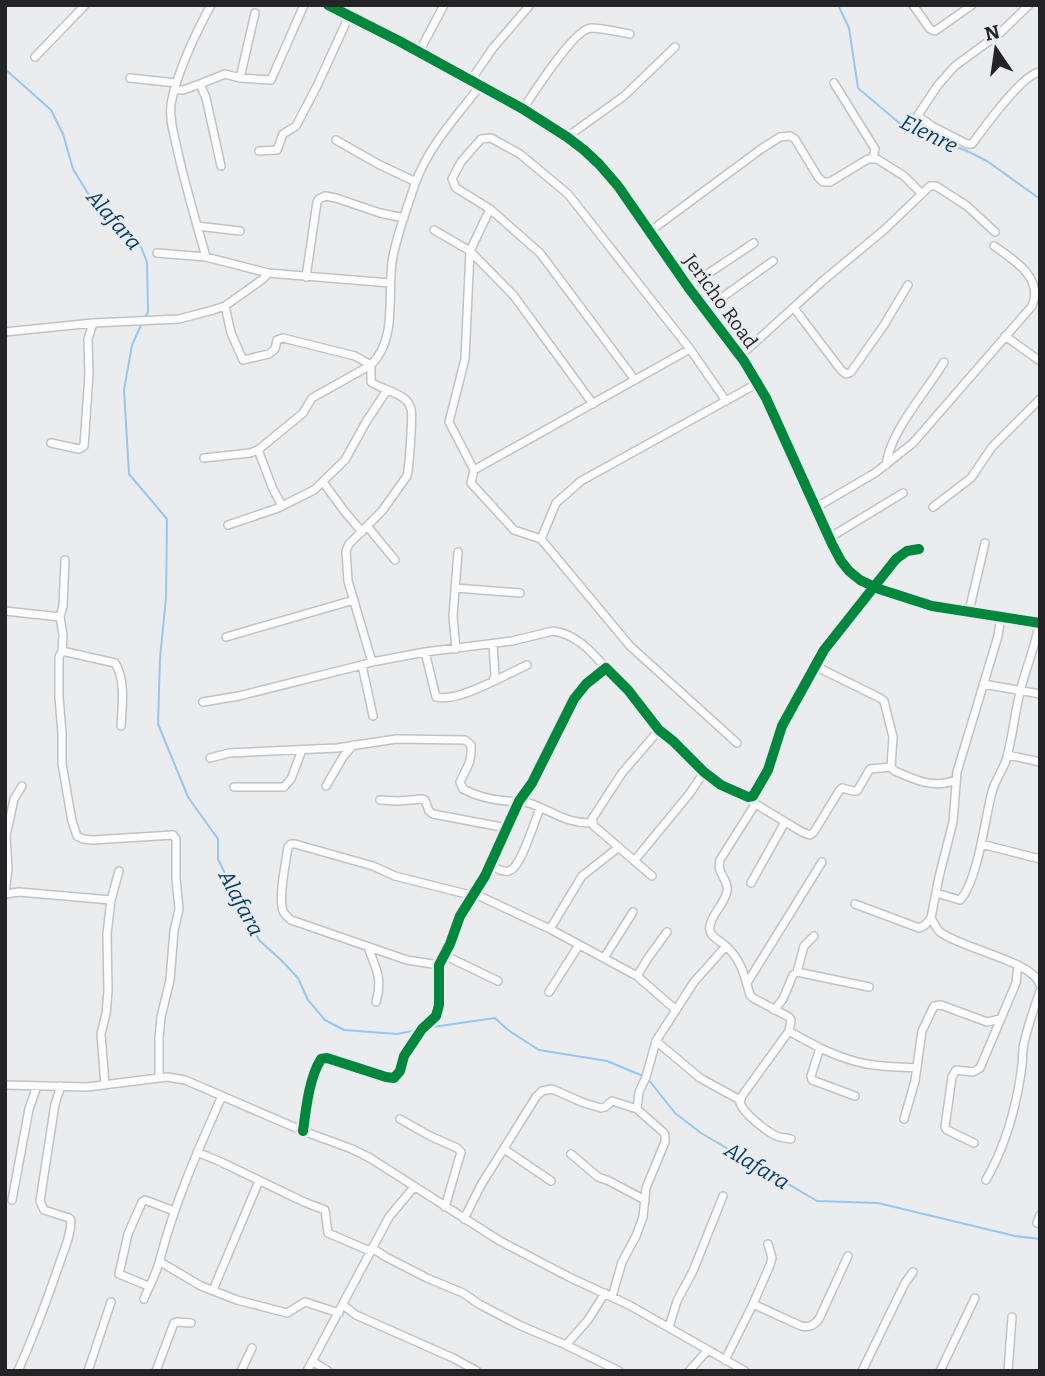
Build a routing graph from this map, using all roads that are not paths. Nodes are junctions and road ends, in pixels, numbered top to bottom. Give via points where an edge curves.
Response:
1 (85, 5) edge
2 (211, 5) edge
3 (304, 5) edge
4 (328, 5) edge
5 (444, 5) edge
6 (530, 5) edge
7 (913, 5) edge
8 (972, 5) edge
9 (1029, 5) edge
10 (255, 13) dead end
11 (349, 16) junction
12 (630, 34) dead end
13 (675, 47) dead end
14 (419, 52) junction
15 (35, 57) dead end
16 (1040, 72) edge
17 (130, 78) dead end
18 (240, 78) junction
19 (471, 80) junction
20 (834, 83) dead end
21 (200, 84) junction
22 (480, 86) junction
23 (175, 87) junction
24 (523, 109) junction
25 (568, 137) junction
26 (336, 139) dead end
27 (259, 151) dead end
28 (873, 158) junction
29 (221, 166) dead end
30 (416, 182) junction
31 (921, 193) junction
32 (490, 209) junction
33 (404, 218) junction
34 (197, 226) junction
35 (433, 230) dead end
36 (240, 231) dead end
37 (649, 232) junction
38 (995, 232) dead end
39 (754, 243) dead end
40 (994, 246) dead end
41 (470, 251) junction
42 (157, 253) dead end
43 (206, 257) junction
44 (773, 261) dead end
45 (268, 273) junction
46 (306, 277) junction
47 (390, 283) junction
48 (908, 285) dead end
49 (688, 287) junction
50 (1037, 287) edge
51 (225, 306) junction
52 (794, 308) junction
53 (706, 309) junction
54 (93, 323) junction
55 (5, 332) edge
56 (1005, 336) junction
57 (690, 349) junction
58 (740, 356) junction
59 (1040, 361) edge
60 (944, 362) dead end
61 (371, 365) junction
62 (635, 380) junction
63 (758, 383) junction
64 (387, 390) junction
65 (1040, 399) edge
66 (726, 401) junction
67 (593, 404) junction
68 (51, 443) dead end
69 (258, 450) junction
70 (204, 458) dead end
71 (886, 465) junction
72 (474, 470) junction
73 (323, 482) junction
74 (903, 493) dead end
75 (282, 506) junction
76 (933, 507) dead end
77 (815, 508) junction
78 (228, 525) dead end
79 (365, 529) junction
80 (829, 538) junction
81 (541, 539) junction
82 (985, 543) dead end
83 (919, 550) dead end
84 (458, 552) dead end
85 (65, 560) dead end
86 (395, 560) dead end
87 (874, 587) junction
88 (455, 588) junction
89 (520, 593) dead end
90 (354, 600) junction
91 (5, 611) edge
92 (968, 611) junction
93 (1001, 616) junction
94 (60, 617) junction
95 (1040, 622) edge
96 (226, 637) dead end
97 (493, 644) junction
98 (456, 649) junction
99 (62, 651) junction
100 (425, 652) junction
101 (372, 662) junction
102 (362, 665) junction
103 (527, 665) dead end
104 (816, 666) junction
105 (606, 667) junction
106 (492, 682) junction
107 (983, 684) junction
108 (1020, 690) junction
109 (1040, 694) edge
110 (203, 702) dead end
111 (373, 716) dead end
112 (121, 726) dead end
113 (659, 730) junction
114 (737, 743) dead end
115 (353, 745) junction
116 (302, 750) junction
117 (1007, 755) junction
118 (210, 758) dead end
119 (1040, 762) edge
120 (891, 767) junction
121 (704, 772) junction
122 (956, 780) junction
123 (22, 786) dead end
124 (326, 786) dead end
125 (234, 787) dead end
126 (754, 799) junction
127 (380, 800) dead end
128 (519, 801) junction
129 (540, 808) junction
130 (785, 822) junction
131 (593, 823) junction
132 (507, 828) junction
133 (981, 845) junction
134 (619, 847) junction
135 (1040, 859) edge
136 (635, 860) junction
137 (822, 862) dead end
138 (490, 864) junction
139 (119, 871) dead end
140 (652, 876) dead end
141 (751, 883) dead end
142 (5, 893) edge
143 (936, 894) junction
144 (474, 895) junction
145 (111, 900) junction
146 (855, 904) dead end
147 (633, 912) dead end
148 (931, 918) junction
149 (550, 929) junction
150 (667, 932) dead end
151 (814, 936) dead end
152 (579, 945) junction
153 (726, 946) junction
154 (368, 947) junction
155 (444, 955) junction
156 (604, 958) junction
157 (439, 965) junction
158 (1018, 965) junction
159 (797, 972) junction
160 (637, 976) junction
161 (498, 981) dead end
162 (746, 983) junction
163 (1040, 985) edge
164 (869, 987) dead end
165 (1040, 991) edge
166 (549, 992) dead end
167 (376, 1002) dead end
168 (676, 1010) junction
169 (774, 1010) junction
170 (1000, 1018) junction
171 (789, 1031) junction
172 (656, 1041) junction
173 (820, 1048) junction
174 (918, 1068) junction
175 (159, 1078) junction
176 (5, 1085) edge
177 (105, 1085) junction
178 (37, 1086) junction
179 (61, 1086) junction
180 (222, 1096) junction
181 (855, 1096) dead end
182 (740, 1100) junction
183 (637, 1109) junction
184 (400, 1119) dead end
185 (904, 1119) dead end
186 (303, 1131) junction
187 (791, 1139) dead end
188 (974, 1143) dead end
189 (504, 1149) junction
190 (197, 1152) junction
191 (571, 1154) dead end
192 (986, 1180) dead end
193 (259, 1181) junction
194 (551, 1181) dead end
195 (414, 1186) junction
196 (723, 1196) dead end
197 (12, 1200) dead end
198 (645, 1200) junction
199 (445, 1207) junction
200 (174, 1211) junction
201 (464, 1219) junction
202 (768, 1244) dead end
203 (371, 1250) junction
204 (848, 1256) dead end
205 (160, 1260) junction
206 (913, 1272) dead end
207 (148, 1286) junction
208 (213, 1290) junction
209 (608, 1295) junction
210 (975, 1298) dead end
211 (144, 1299) dead end
212 (111, 1302) dead end
213 (753, 1304) junction
214 (341, 1309) junction
215 (1012, 1317) dead end
216 (191, 1324) dead end
217 (670, 1327) junction
218 (566, 1345) junction
219 (253, 1348) dead end
220 (708, 1350) junction
221 (725, 1360) junction
222 (312, 1361) junction
223 (18, 1371) edge
224 (88, 1371) edge
225 (156, 1371) edge
226 (241, 1371) edge
227 (307, 1371) edge
228 (328, 1371) edge
229 (477, 1371) edge
230 (619, 1371) edge
231 (689, 1371) edge
232 (744, 1371) edge
233 (862, 1371) edge
234 (940, 1371) edge
235 (1008, 1371) edge

1 - 15 street
2 - 23 street
3 - 18 street via 272,79
4 - 11 street, Jericho Road
5 - 14 street
6 - 19 street
7 - 8 street via 935,31
9 - 16 street via 955,65 918,115 972,144 1013,92
10 - 18 street
11 - 14 street, Jericho Road
11 - 27 street via 296,126 283,134 277,150
12 - 24 street via 591,28 582,32
13 - 25 street via 624,96
14 - 19 street, Jericho Road
17 - 23 street
18 - 21 street via 225,74
19 - 22 street, Jericho Road
20 - 28 street via 875,149
21 - 23 street via 183,90
21 - 29 street
22 - 24 street, Jericho Road
22 - 30 street via 432,150
23 - 34 street via 170,106 172,127
24 - 25 street, Jericho Road
25 - 37 street, Jericho Road via 618,186
26 - 30 street
28 - 31 street via 904,176
28 - 37 street via 823,182 794,139 780,136
30 - 33 street
31 - 38 street via 936,186
31 - 52 street
32 - 41 street
32 - 57 street via 456,188 452,179 481,139 491,138 520,154 568,194
32 - 62 street via 540,253
33 - 46 street via 336,198 319,199
33 - 47 street
34 - 36 street
34 - 43 street
35 - 41 street
37 - 49 street, Jericho Road
39 - 49 street
40 - 50 street via 1017,263
41 - 67 street via 514,296
41 - 72 street via 465,359 450,422
42 - 43 street
43 - 45 street
44 - 53 street
45 - 46 street
45 - 51 street
46 - 47 street
47 - 61 street via 386,337
48 - 52 street via 846,374
49 - 53 street, Jericho Road
50 - 56 street via 1032,306
51 - 54 street via 179,319
51 - 61 street via 230,333 243,359 268,355 283,338 355,356
52 - 58 street
53 - 58 street, Jericho Road
54 - 55 street
54 - 68 street via 88,339 84,446 79,450
56 - 59 street
56 - 71 street via 932,423
57 - 62 street
57 - 66 street
58 - 63 street, Jericho Road
60 - 71 street via 890,448
61 - 64 street via 371,382
61 - 69 street via 312,398 303,413
62 - 67 street
63 - 66 street
63 - 77 street, Jericho Road
64 - 73 street via 345,460
64 - 79 street via 405,399 412,410 409,470
65 - 76 street via 992,447 971,478
66 - 81 street via 581,481 556,503
67 - 72 street
69 - 70 street
69 - 75 street
71 - 77 street
72 - 81 street via 471,483 514,530
73 - 75 street
73 - 79 street via 345,512
74 - 80 street
75 - 78 street
77 - 80 street, Jericho Road
79 - 86 street
79 - 90 street via 346,551
80 - 87 street, Jericho Road via 849,571
81 - 114 street via 630,646
82 - 92 street
83 - 87 street via 896,559
84 - 88 street
85 - 94 street
87 - 92 street, Jericho Road via 932,606
87 - 104 street
88 - 89 street
88 - 98 street
90 - 96 street
90 - 101 street
91 - 94 street
92 - 93 street, Jericho Road
93 - 95 street, Jericho Road
93 - 107 street
94 - 99 street
95 - 108 street
97 - 98 street
97 - 105 street via 559,632 578,640
97 - 106 street
98 - 100 street
99 - 112 street via 116,663
99 - 175 street via 62,764 77,836 93,840 173,835 176,839 179,909 161,1017
100 - 101 street
100 - 106 street via 438,699
101 - 102 street
102 - 110 street
102 - 111 street
103 - 106 street
104 - 120 street via 884,701 893,737
104 - 126 street via 782,726
105 - 113 street
105 - 128 street via 574,699
107 - 108 street
107 - 122 street
108 - 109 street
108 - 117 street
113 - 121 street
113 - 131 street via 622,773
115 - 116 street
115 - 124 street
115 - 128 street via 396,739 465,740 472,755 461,786 484,796
116 - 118 street
116 - 125 street via 284,787
117 - 119 street
117 - 133 street via 992,790
120 - 122 street via 930,784
120 - 130 street via 870,769 856,792 841,789 812,834
121 - 126 street
121 - 136 street
122 - 143 street via 953,822
123 - 142 street via 14,799 6,836
126 - 130 street
126 - 153 street via 719,865 727,893 710,931
127 - 132 street via 422,799 433,814
128 - 129 street
128 - 132 street
129 - 131 street via 579,823
129 - 138 street via 512,870 503,872
130 - 141 street
131 - 134 street
132 - 138 street
133 - 135 street
133 - 143 street via 964,896 960,900
134 - 136 street
134 - 149 street via 582,876
136 - 140 street
137 - 162 street
138 - 144 street
139 - 145 street
142 - 145 street
143 - 148 street
144 - 149 street
144 - 154 street via 290,845 283,913 291,920
144 - 155 street
145 - 177 street via 108,991 101,1034
146 - 148 street via 919,928
147 - 156 street
148 - 158 street via 939,931 964,945
149 - 152 street
150 - 160 street
151 - 159 street via 804,946
152 - 156 street
152 - 166 street
153 - 162 street via 743,969
153 - 168 street
154 - 157 street
154 - 167 street via 381,988
155 - 157 street
155 - 161 street
156 - 160 street
157 - 186 street via 438,1011 404,1056 394,1078 324,1058 308,1098
158 - 163 street via 1038,978
158 - 170 street via 1016,982
159 - 164 street
159 - 169 street
160 - 168 street
162 - 169 street via 753,998
165 - 192 street via 1023,1047 1007,1135
168 - 172 street
169 - 171 street via 792,1020
170 - 174 street via 987,1022 934,1006 922,1031
170 - 188 street via 980,1068 956,1070 952,1077 945,1127
171 - 173 street
171 - 182 street
172 - 182 street via 700,1077
172 - 183 street
173 - 174 street via 867,1064
173 - 181 street via 812,1080
174 - 185 street
175 - 177 street
175 - 180 street via 185,1080
176 - 178 street
177 - 179 street
178 - 179 street
178 - 197 street
179 - 223 street via 40,1201 44,1210 69,1218 71,1224
180 - 186 street
180 - 190 street
182 - 187 street via 745,1113 780,1138
183 - 189 street via 612,1101 603,1108 595,1107 547,1089 536,1097
183 - 198 street via 666,1138
184 - 199 street via 460,1150
186 - 195 street via 352,1149
189 - 194 street
189 - 201 street
190 - 193 street
190 - 200 street
191 - 198 street via 594,1174
193 - 203 street via 325,1210 328,1233
193 - 208 street
195 - 199 street
195 - 203 street
196 - 217 street
198 - 209 street via 636,1236
199 - 201 street
200 - 205 street
200 - 207 street via 145,1200 128,1234 119,1274
201 - 209 street via 526,1256
202 - 213 street via 772,1261
203 - 214 street
203 - 218 street
204 - 213 street via 815,1324 801,1326
205 - 207 street
205 - 208 street via 188,1280
206 - 233 street
207 - 211 street
208 - 214 street via 287,1313 305,1302
209 - 217 street
209 - 218 street
210 - 234 street
212 - 224 street
213 - 221 street
214 - 222 street
214 - 229 street
215 - 235 street
216 - 225 street via 174,1324
217 - 220 street
218 - 230 street
219 - 226 street
220 - 221 street
220 - 231 street
221 - 232 street
222 - 227 street
222 - 228 street

